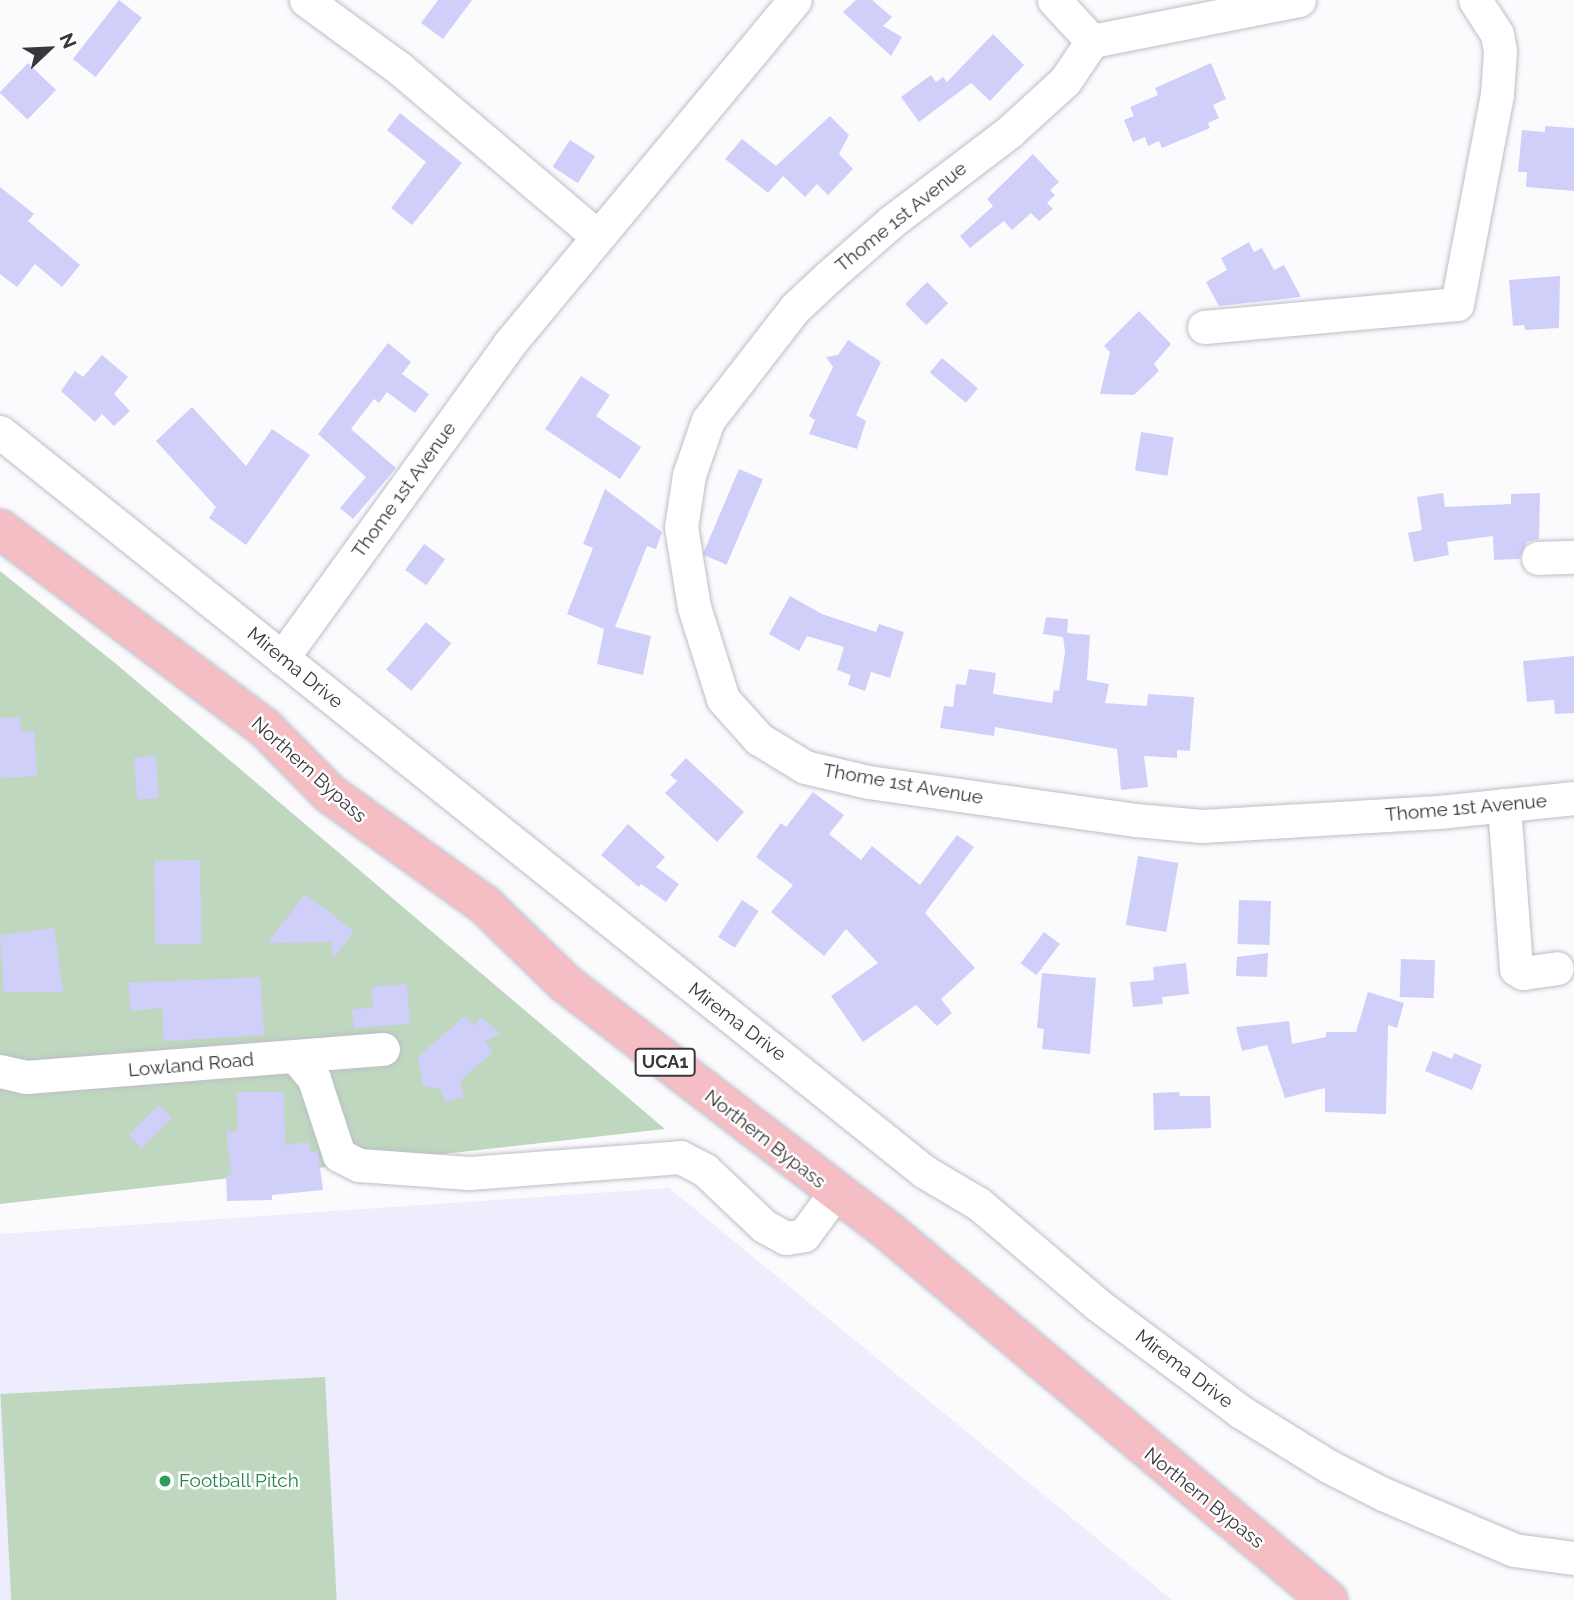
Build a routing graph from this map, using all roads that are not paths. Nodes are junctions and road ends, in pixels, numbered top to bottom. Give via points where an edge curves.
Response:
1 (306, 0) edge
2 (794, 0) edge
3 (1054, 0) edge
4 (1298, 0) edge
5 (1475, 0) edge
6 (1092, 41) junction
7 (596, 235) junction
8 (1204, 327) dead end
9 (0, 432) edge
10 (0, 528) edge
11 (1574, 557) edge
12 (1538, 558) dead end
13 (282, 658) junction
14 (1574, 798) edge
15 (1504, 805) junction
16 (1557, 968) dead end
17 (383, 1049) dead end
18 (295, 1056) junction
19 (0, 1071) edge
20 (835, 1193) junction
21 (1514, 1550) junction
22 (1574, 1558) edge
23 (1574, 1576) edge
24 (1328, 1600) edge

1 - 7 street via 399,68
2 - 7 street, Thome 1st Avenue via 745,65
3 - 6 street
4 - 6 street
5 - 8 street via 1497,34 1500,51 1457,304
6 - 15 street, Thome 1st Avenue via 1065,81 1038,109 891,222 795,308 708,420 689,475 681,527 694,607 723,699 759,739 805,767 868,782 1056,809 1202,826
7 - 13 street, Thome 1st Avenue via 509,344
9 - 13 street, Mirema Drive
10 - 20 main road, Northern Bypass / UCA1 via 266,729 330,794 485,905 565,983
11 - 12 street
13 - 21 street, Mirema Drive via 925,1172 979,1204 1098,1305 1241,1412 1339,1472
14 - 15 street, Thome 1st Avenue
15 - 16 street via 1516,969 1523,973
17 - 18 street, Lowland Road
18 - 19 street, Lowland Road via 26,1077
18 - 20 street via 314,1079 338,1155 359,1165 469,1173 680,1157 705,1170 764,1226 786,1238 804,1235
20 - 24 main road, Northern Bypass / UCA1 via 892,1235
21 - 22 street, Mirema Drive
21 - 23 street, Mirema Drive via 1516,1556

